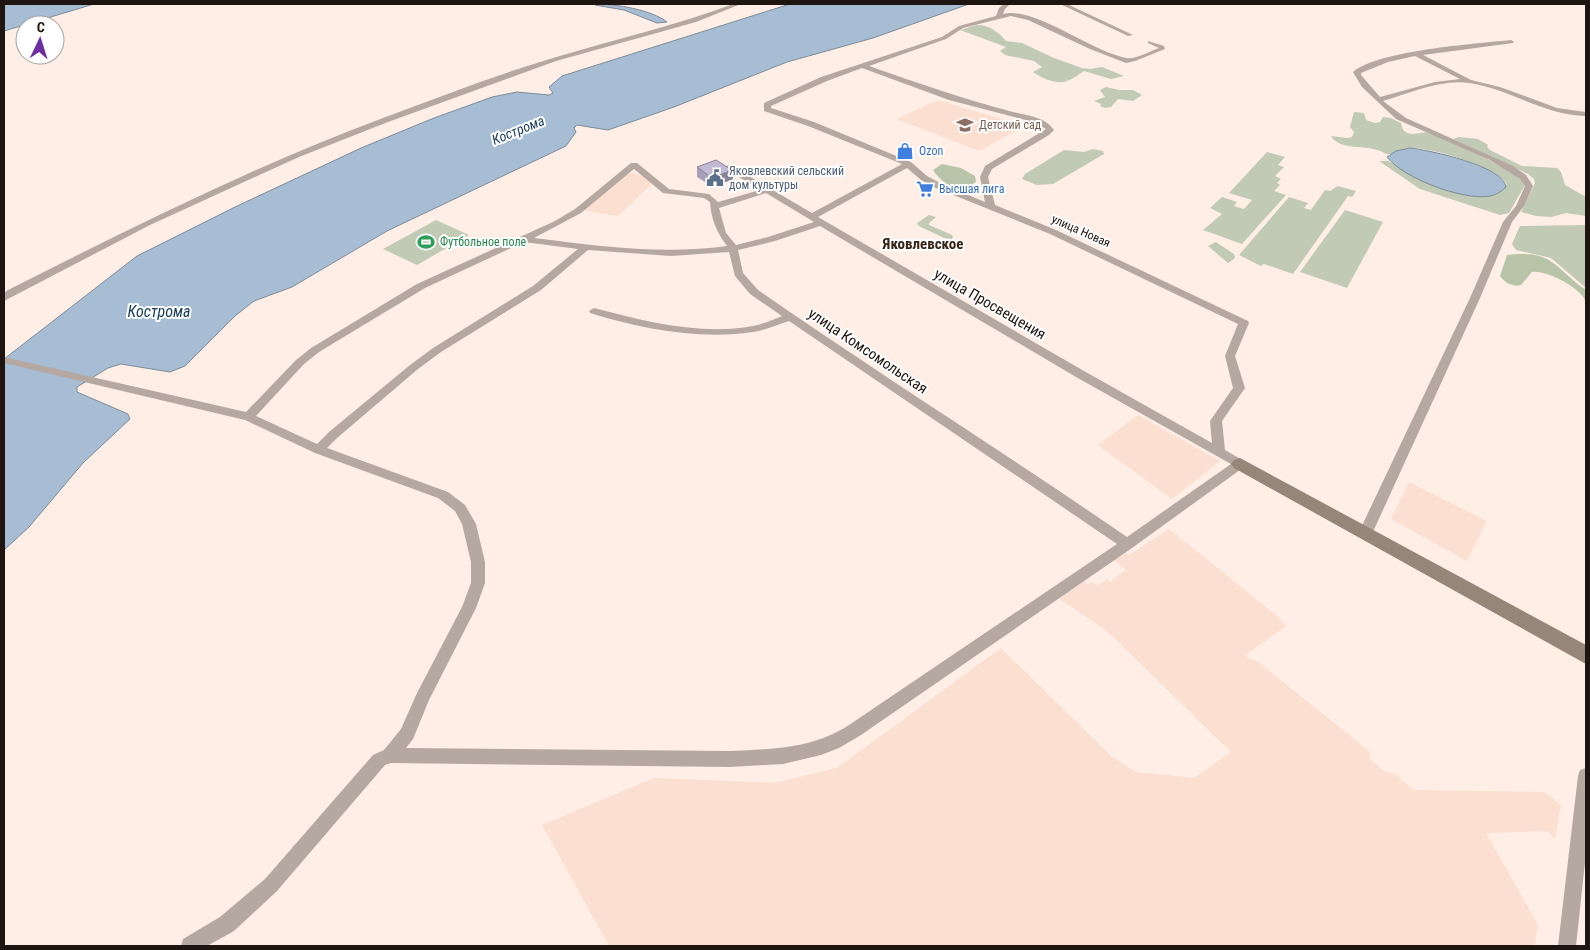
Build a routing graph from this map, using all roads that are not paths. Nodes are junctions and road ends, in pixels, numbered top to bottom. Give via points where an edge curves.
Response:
1 (738, 4) edge
2 (1008, 4) edge
3 (1063, 4) edge
4 (999, 17) junction
5 (1130, 34) dead end
6 (1150, 42) dead end
7 (1511, 42) dead end
8 (1417, 55) junction
9 (863, 66) junction
10 (1468, 81) junction
11 (1378, 100) junction
12 (1586, 114) edge
13 (908, 164) junction
14 (727, 167) edge
15 (768, 190) junction
16 (715, 206) junction
17 (992, 207) junction
18 (812, 216) junction
19 (822, 222) junction
20 (523, 239) junction
21 (586, 247) junction
22 (733, 247) junction
23 (4, 298) edge
24 (594, 311) dead end
25 (791, 317) junction
26 (4, 360) edge
27 (248, 417) junction
28 (319, 450) junction
29 (1219, 451) junction
30 (1240, 464) junction
31 (1365, 534) junction
32 (1127, 544) junction
33 (1586, 655) edge
34 (390, 755) junction
35 (1586, 776) edge
36 (190, 946) edge
37 (1567, 946) edge

1 - 23 street via 694,21 513,74 296,155 147,223
2 - 4 street via 1002,8
3 - 5 street
4 - 6 street via 1011,14 1030,19 1126,61 1162,49
4 - 9 street via 961,27 944,38
7 - 8 street
8 - 10 street via 1466,77
8 - 11 street via 1367,66 1357,72
9 - 13 street, улица Новая via 811,84 766,107
9 - 17 street via 933,92 1047,125 1050,130 1046,133 988,168 984,177
10 - 11 street
10 - 12 street via 1564,112
11 - 31 street via 1390,112 1412,125 1511,168 1526,178 1529,186 1508,222
13 - 17 street, улица Новая via 939,186
13 - 18 street
14 - 15 street, улица Просвещения
15 - 16 street
15 - 18 street, улица Просвещения
16 - 20 street via 714,201 706,196 666,191 634,165 578,211
16 - 22 street, улица Комсомольская via 714,213 722,233
17 - 29 street, улица Новая via 1054,232 1244,323 1230,356 1239,388 1216,421
18 - 19 street, улица Просвещения
19 - 22 street
19 - 29 street, улица Просвещения via 1080,374
20 - 21 street
20 - 27 street via 421,286 315,350
21 - 22 street via 661,253
21 - 28 street via 537,288 414,367
22 - 25 street, улица Комсомольская via 738,274 754,292
24 - 25 street via 641,324 702,330 755,329
25 - 32 street, улица Комсомольская
26 - 27 street
27 - 28 street
28 - 34 street via 443,495 460,508 469,524 478,562 478,584 469,608 407,734
29 - 30 street, улица Просвещения
30 - 31 street
30 - 32 street
31 - 33 street
32 - 34 street via 876,716 833,743 809,751 775,757 730,759
34 - 36 street via 379,760 271,885 227,924
35 - 37 street

